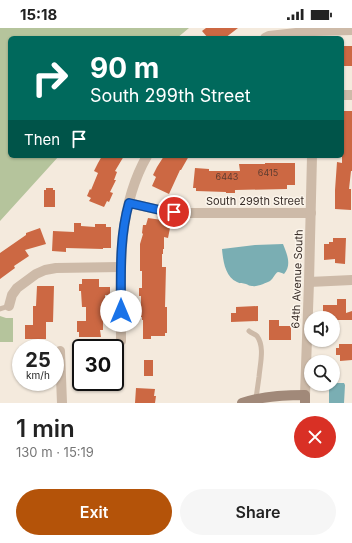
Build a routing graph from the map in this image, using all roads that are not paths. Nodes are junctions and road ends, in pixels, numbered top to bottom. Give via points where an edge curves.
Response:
1 (352, 30) edge
2 (314, 34) edge
3 (272, 36) edge
4 (146, 158) edge
5 (312, 158) edge
6 (129, 203) junction
7 (311, 213) junction
8 (121, 267) junction
9 (352, 280) edge
10 (309, 282) junction
11 (4, 308) edge
12 (248, 331) dead end
13 (121, 339) edge
14 (62, 391) edge
15 (256, 399) junction
16 (305, 399) edge
17 (62, 403) edge
18 (242, 403) edge

1 - 2 street
2 - 3 street
4 - 6 street
5 - 7 street, 64th Avenue South
6 - 7 street, South 299th Street via 185,213
6 - 8 street via 123,234
7 - 10 street, 64th Avenue South
8 - 11 street via 45,270 17,288
8 - 13 street
9 - 10 street
10 - 16 street, 64th Avenue South
12 - 15 lane via 257,336 262,358
14 - 17 street
15 - 16 street via 276,395
15 - 18 street

